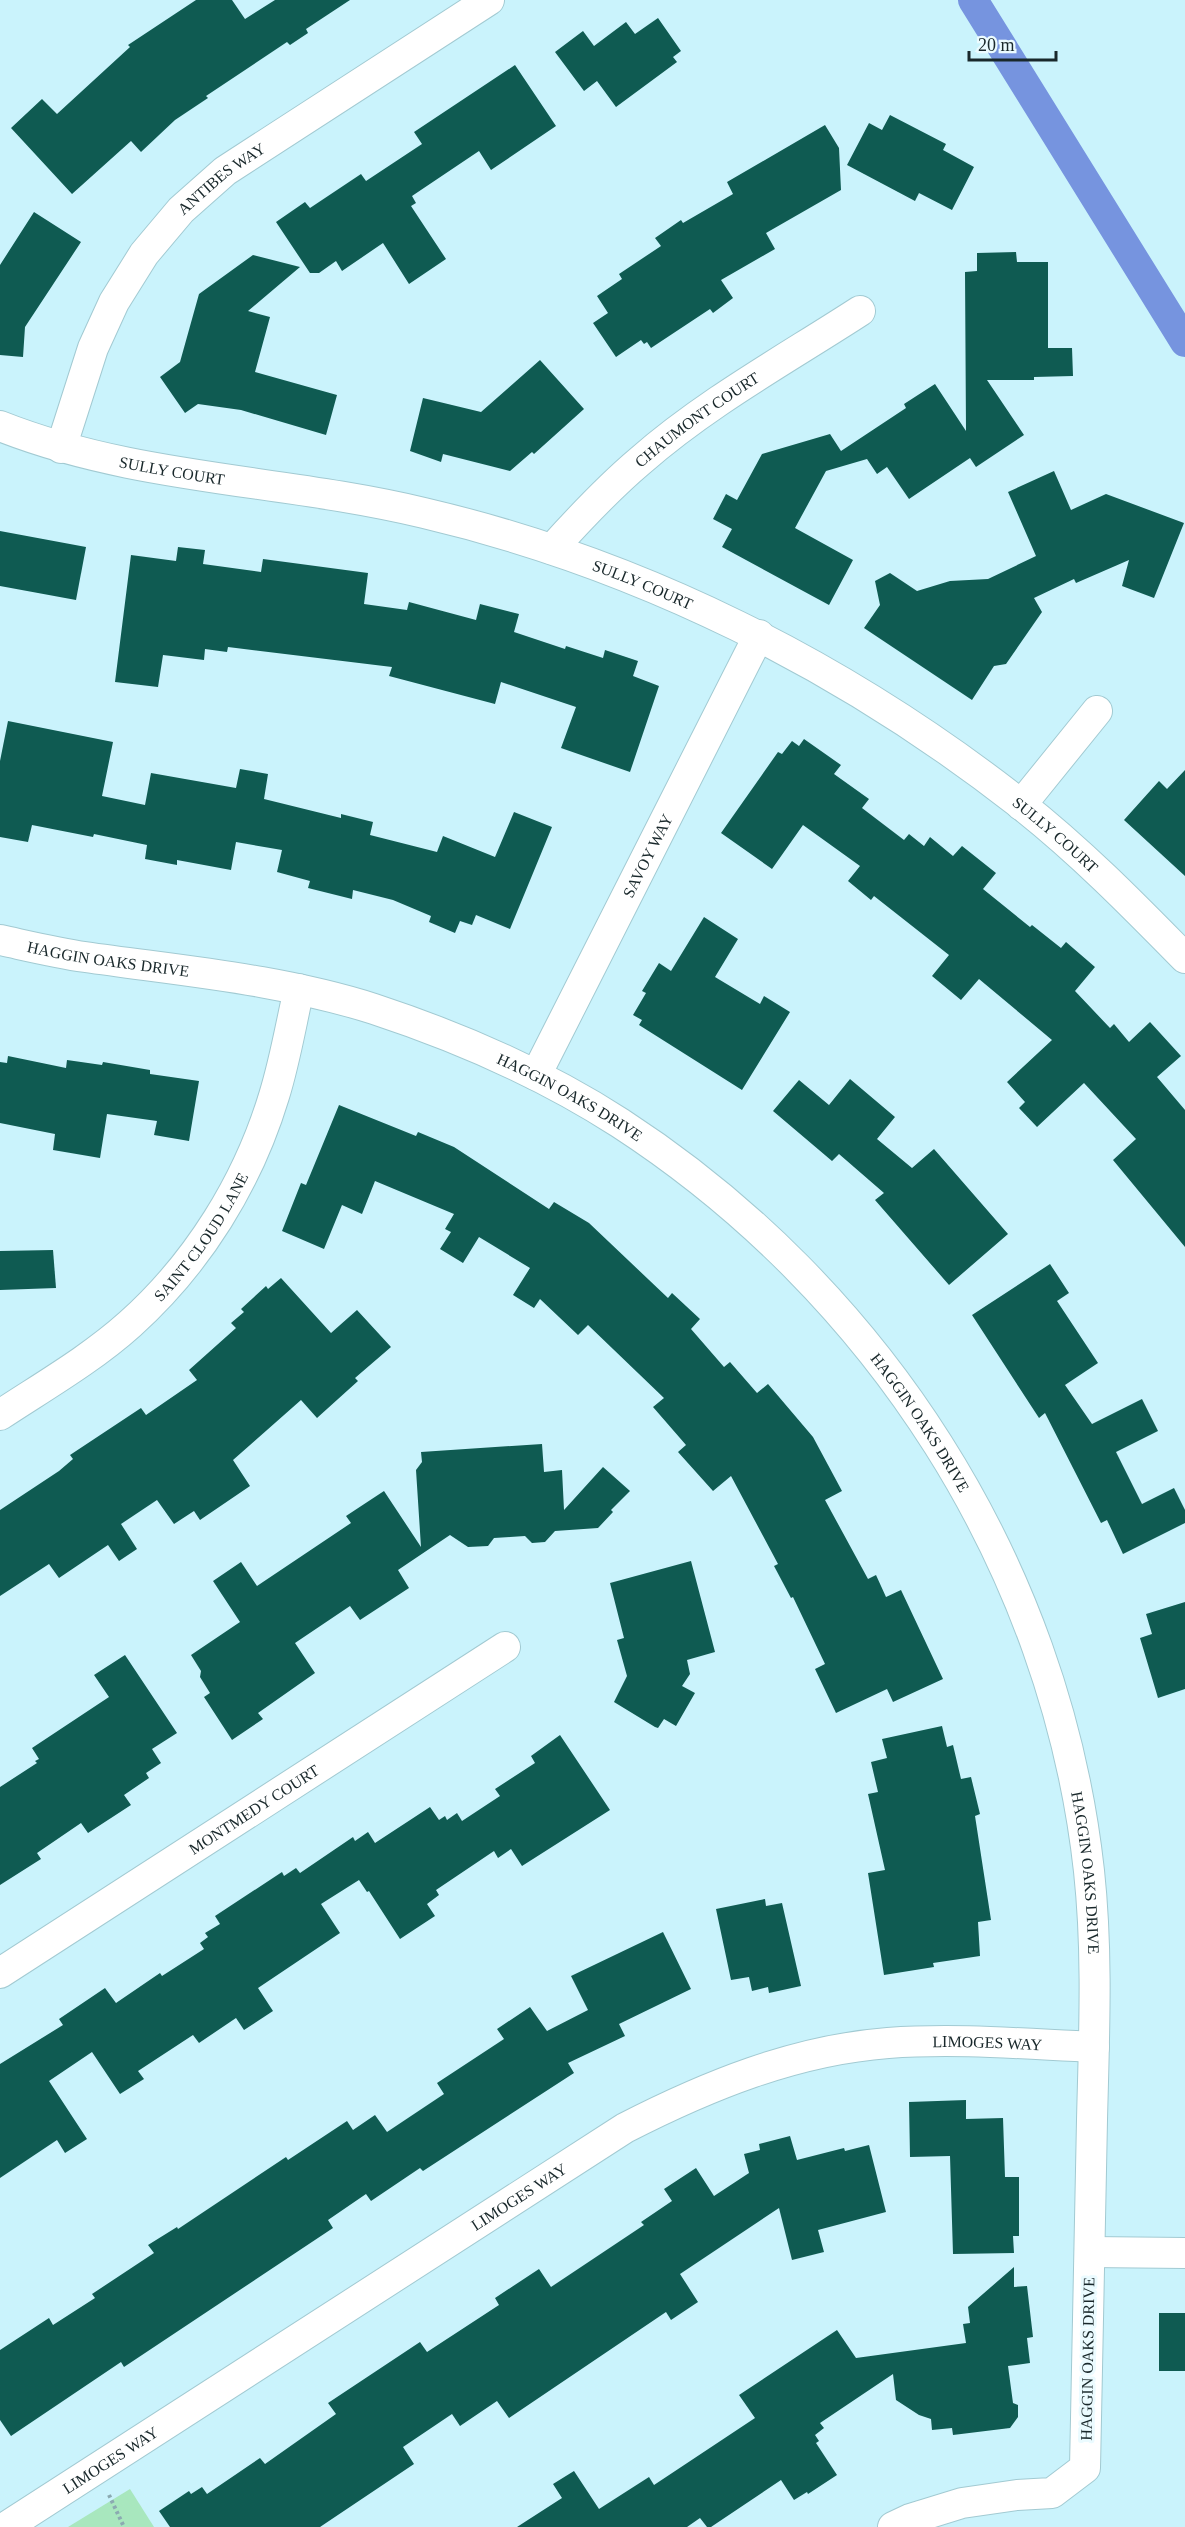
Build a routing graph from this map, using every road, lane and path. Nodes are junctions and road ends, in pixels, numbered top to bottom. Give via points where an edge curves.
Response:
1 (489, 0) edge
2 (860, 310) dead end
3 (0, 426) edge
4 (62, 448) junction
5 (552, 549) junction
6 (759, 636) junction
7 (1097, 711) dead end
8 (1021, 805) junction
9 (0, 940) edge
10 (1185, 958) edge
11 (299, 989) junction
12 (536, 1075) junction
13 (0, 1415) edge
14 (505, 1647) dead end
15 (0, 1973) edge
16 (1094, 2047) junction
17 (1090, 2252) junction
18 (1185, 2253) edge
19 (108, 2495) dead end
20 (6, 2527) edge
21 (124, 2527) edge
22 (893, 2527) edge

1 - 4 street, ANTIBES WAY via 225,171 182,210 144,254 114,302 93,348
2 - 5 street, CHAUMONT COURT via 694,418 640,461
3 - 4 street, SULLY COURT
4 - 5 street, SULLY COURT via 144,468 321,492 402,508
5 - 6 street, SULLY COURT via 639,581
6 - 8 street, SULLY COURT via 847,684 927,735
6 - 12 street, SAVOY WAY
7 - 8 street
8 - 10 street, SULLY COURT via 1120,892
9 - 11 street, HAGGIN OAKS DRIVE via 78,956
11 - 12 street, HAGGIN OAKS DRIVE via 370,1008 454,1038
11 - 13 street, SAINT CLOUD LANE via 275,1095 254,1152 199,1248 130,1324 76,1366
12 - 16 street, HAGGIN OAKS DRIVE via 616,1120 675,1160 744,1216 809,1277 858,1332 903,1389 951,1463 994,1542 1022,1607 1053,1694 1075,1780 1089,1869 1095,1958
14 - 15 street, MONTMEDY COURT
16 - 17 street, HAGGIN OAKS DRIVE
16 - 20 street, LIMOGES WAY via 955,2040 886,2043 818,2054 751,2072 686,2097 625,2128
17 - 18 street
17 - 22 street, HAGGIN OAKS DRIVE via 1085,2468 1052,2493 963,2503
19 - 21 path

